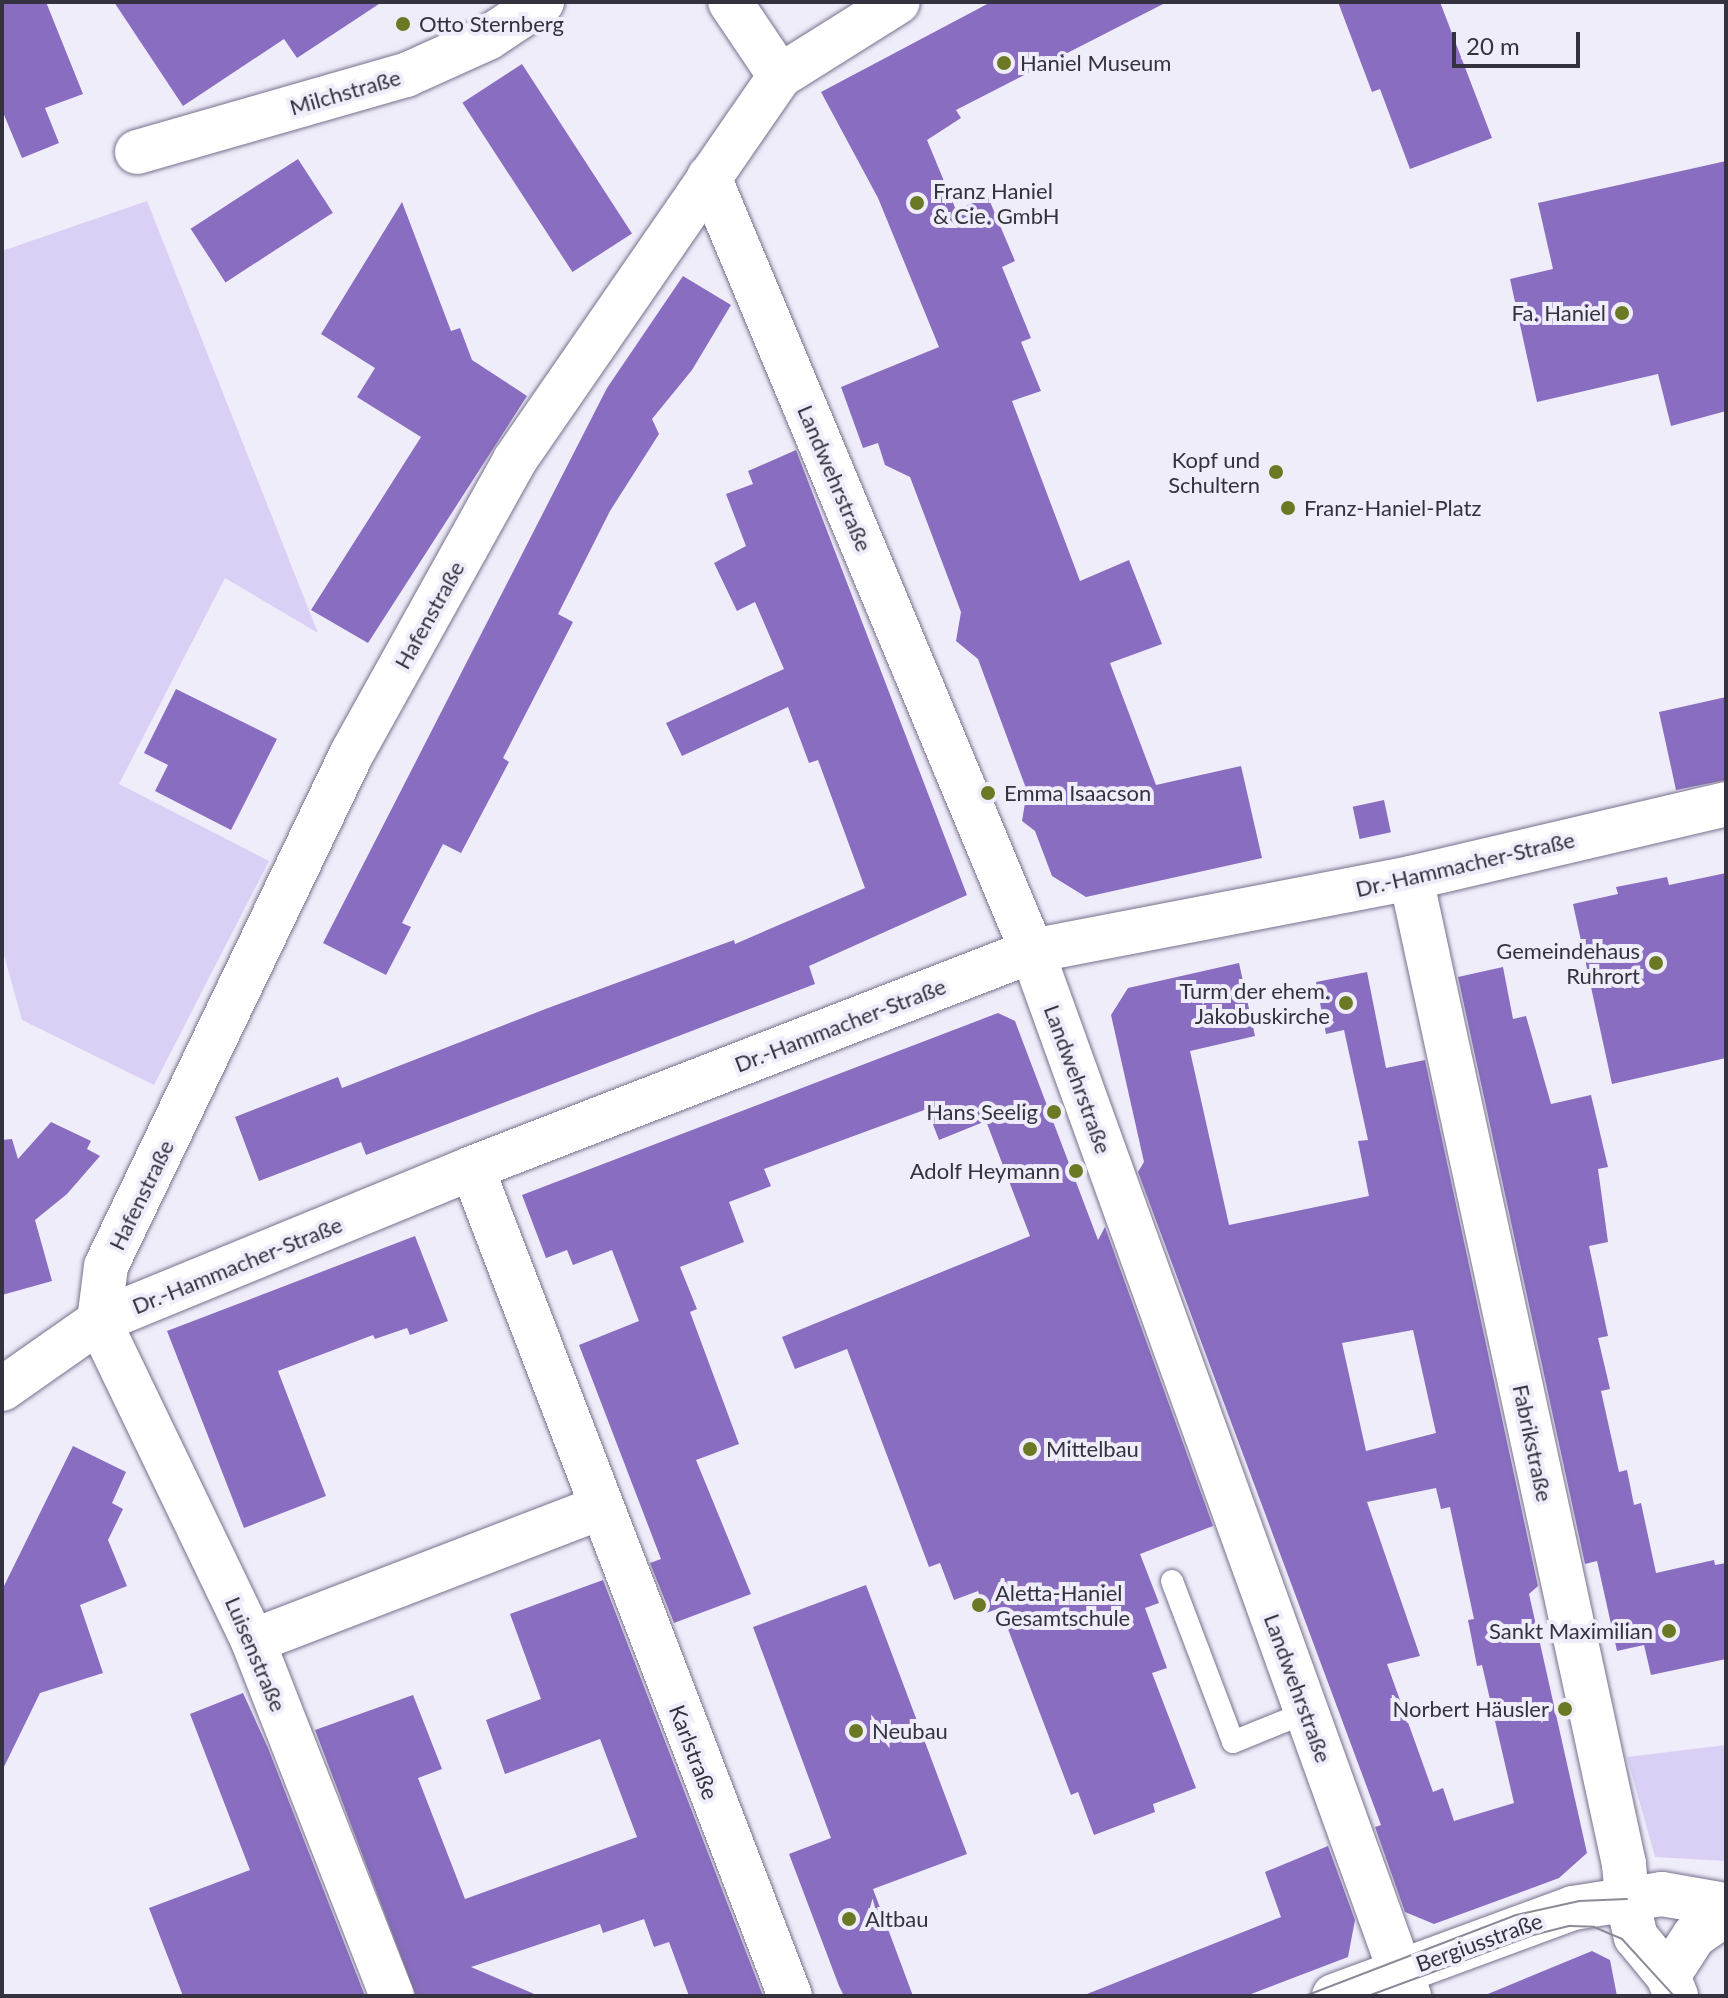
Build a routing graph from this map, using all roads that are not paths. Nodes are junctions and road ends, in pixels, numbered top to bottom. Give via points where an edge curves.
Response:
1 (542, 2) edge
2 (730, 2) edge
3 (898, 2) edge
4 (780, 76) junction
5 (137, 152) dead end
6 (709, 177) junction
7 (1726, 804) edge
8 (1411, 878) junction
9 (1032, 951) junction
10 (472, 1168) junction
11 (99, 1321) junction
12 (2, 1389) edge
13 (599, 1508) junction
14 (1172, 1581) dead end
15 (253, 1641) junction
16 (1307, 1712) junction
17 (1627, 1899) junction
18 (1726, 1905) edge
19 (1726, 1914) edge
20 (1405, 1984) edge
21 (1672, 1986) edge
22 (778, 1989) edge
23 (392, 1996) edge
24 (1334, 1996) edge

1 - 5 street, Milchstraße via 488,38 406,75
2 - 4 street
3 - 4 street, Hafenstraße
4 - 6 street, Hafenstraße
6 - 9 street, Landwehrstraße
6 - 11 street, Hafenstraße via 515,460 352,753 106,1266
7 - 8 street, Dr.-Hammacher-Straße
8 - 9 street, Dr.-Hammacher-Straße
8 - 17 street, Fabrikstraße
9 - 10 street, Dr.-Hammacher-Straße
9 - 16 street, Landwehrstraße
10 - 11 street, Dr.-Hammacher-Straße
10 - 13 street, Karlstraße
11 - 12 street, Dr.-Hammacher-Straße
11 - 15 street, Luisenstraße
13 - 15 street
13 - 22 street, Karlstraße
14 - 16 lane via 1233,1742
15 - 23 street, Luisenstraße
16 - 20 street, Landwehrstraße
17 - 18 street, Bergiusstraße via 1662,1894
17 - 20 street, Bergiusstraße via 1573,1908
17 - 21 street, Fabrikstraße via 1636,1937
19 - 21 street via 1694,1936
20 - 24 street, Bergiusstraße

